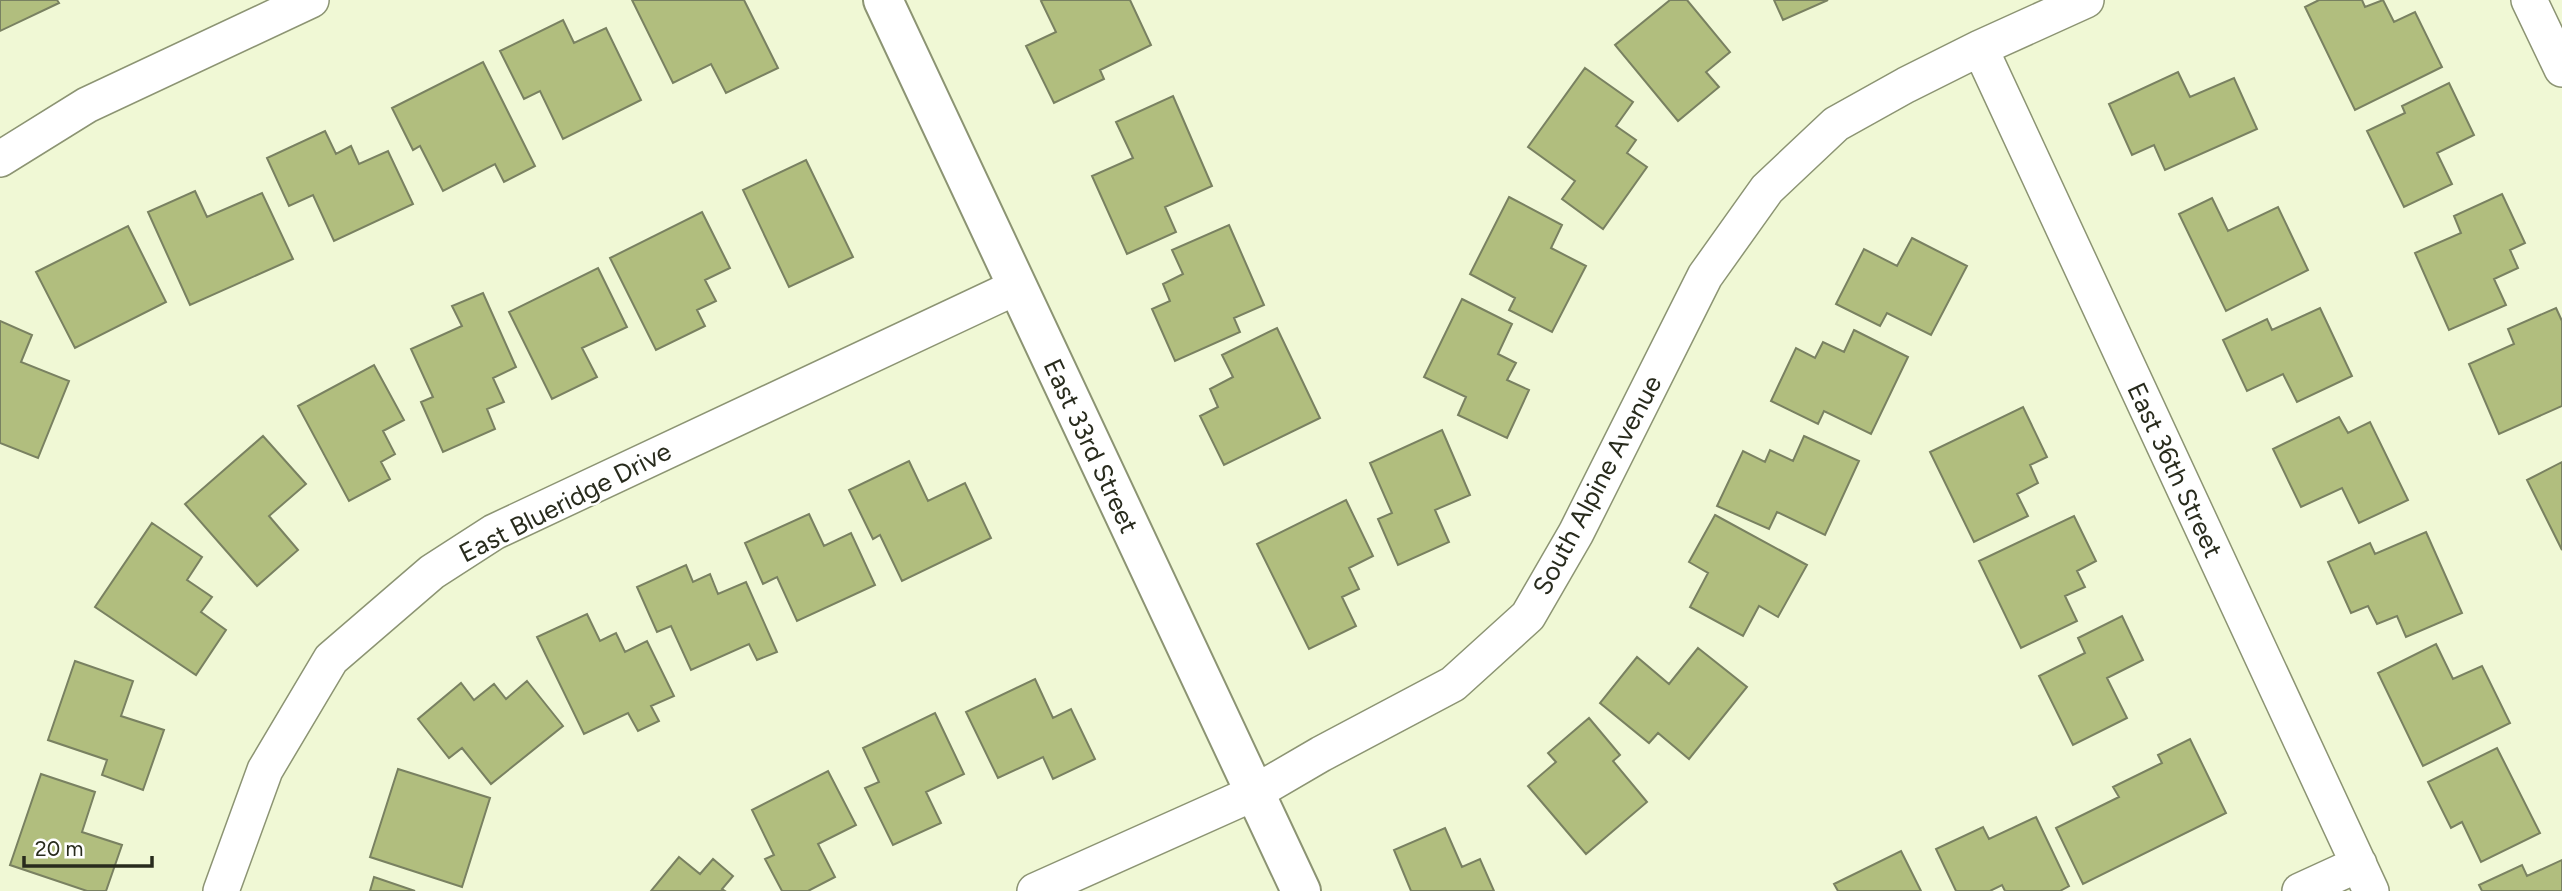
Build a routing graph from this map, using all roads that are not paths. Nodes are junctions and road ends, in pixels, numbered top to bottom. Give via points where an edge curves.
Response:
1 (311, 0) edge
2 (883, 0) edge
3 (2086, 0) edge
4 (2529, 0) edge
5 (1980, 48) junction
6 (2562, 69) edge
7 (0, 159) edge
8 (1017, 287) junction
9 (1254, 793) junction
10 (2365, 877) edge
11 (222, 891) edge
12 (1035, 891) edge
13 (1301, 891) edge
14 (2300, 891) edge

1 - 7 street via 87,105
2 - 8 street, East 33rd Street
3 - 5 street, South Alpine Avenue
4 - 6 street
5 - 9 street, South Alpine Avenue via 1836,124 1768,188 1705,276 1576,533 1528,616 1452,684
5 - 10 street, East 36th Street
8 - 9 street, East 33rd Street
8 - 11 street, East Blueridge Drive via 494,532 432,572 331,659 265,770
9 - 12 street, South Alpine Avenue
9 - 13 street, East 33rd Street
10 - 14 street

